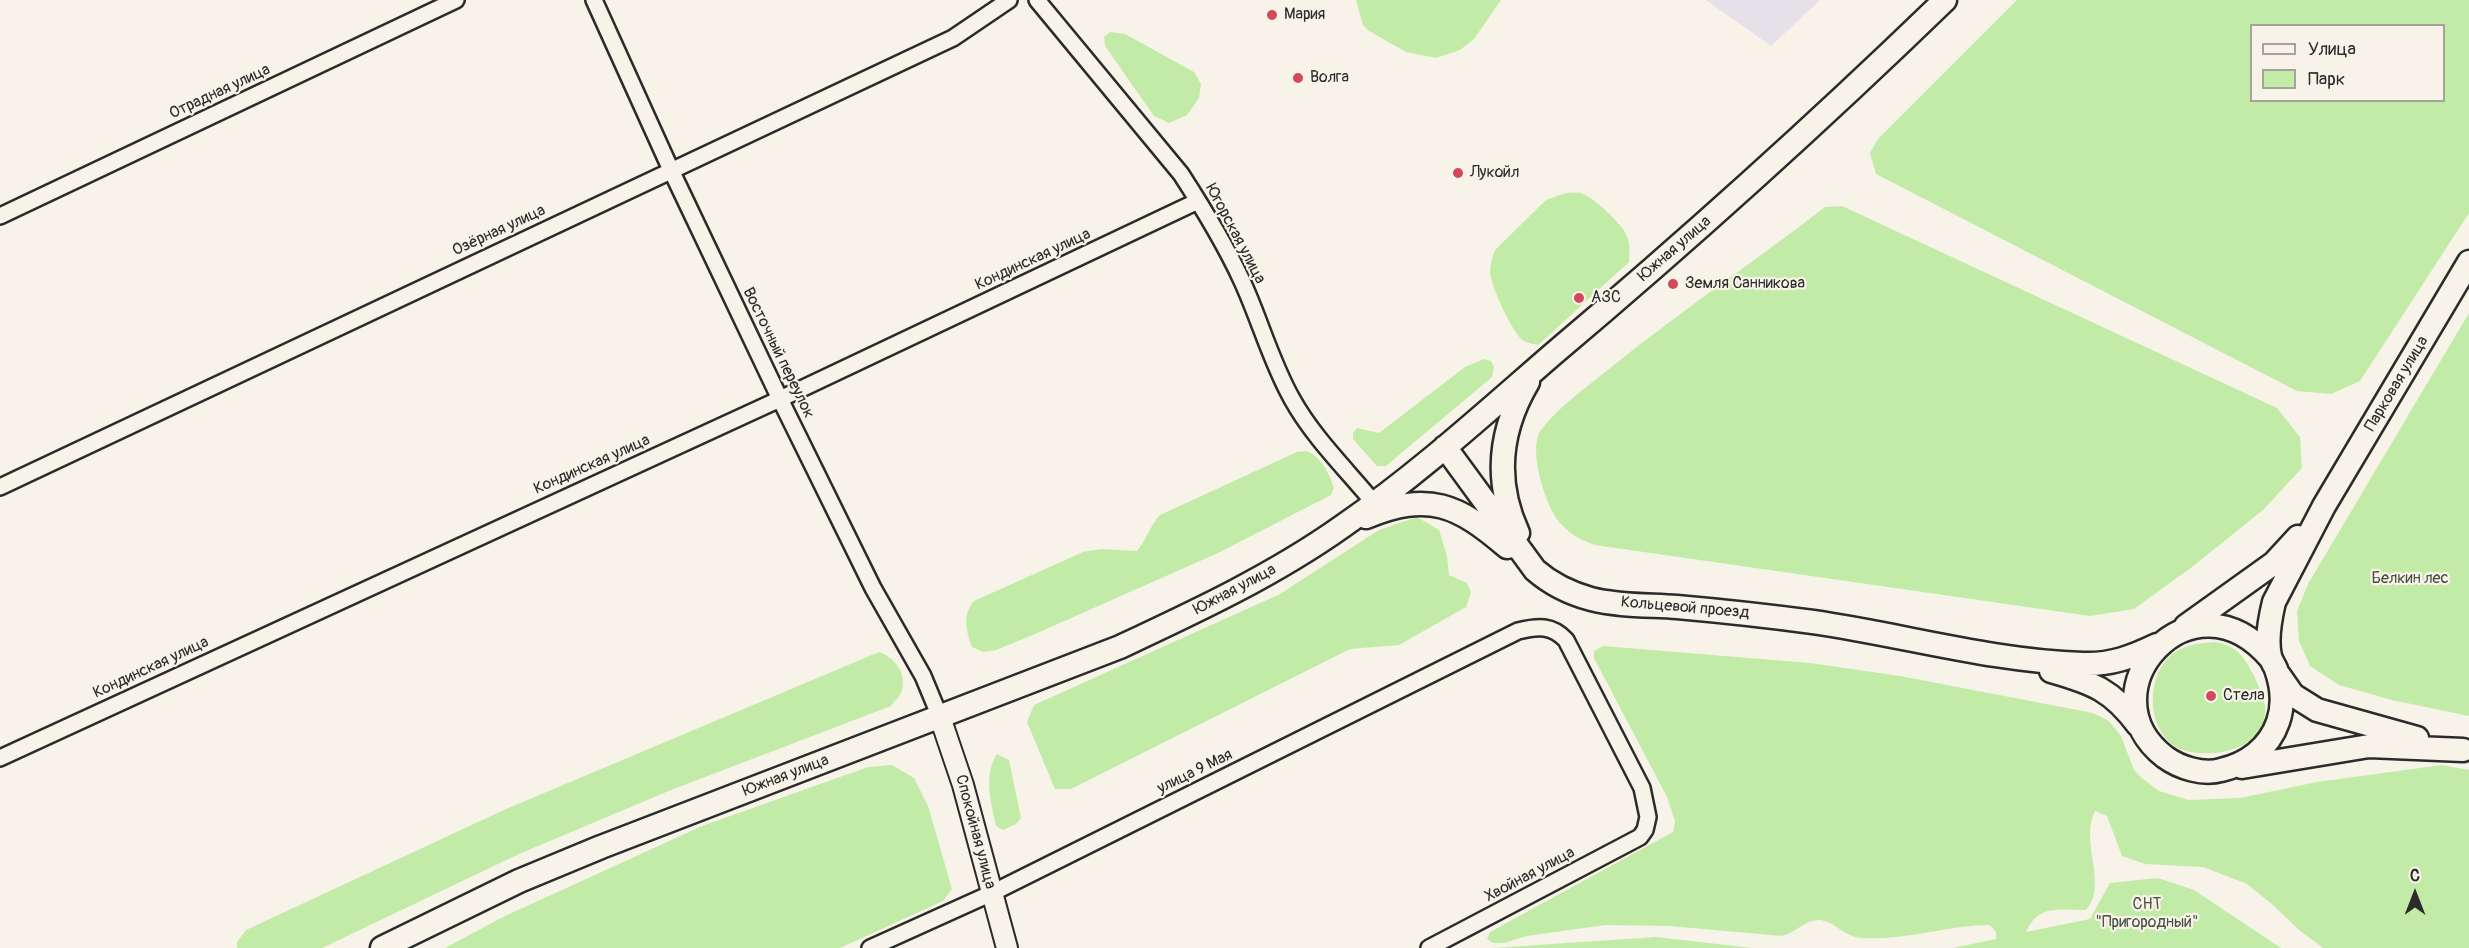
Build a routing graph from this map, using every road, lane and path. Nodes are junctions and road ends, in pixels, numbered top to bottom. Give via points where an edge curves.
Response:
1 (456, 0) edge
2 (594, 0) edge
3 (1009, 0) edge
4 (1036, 0) edge
5 (1945, 0) edge
6 (671, 170) junction
7 (1198, 201) junction
8 (0, 216) edge
9 (2469, 262) edge
10 (1536, 370) junction
11 (780, 399) junction
12 (1445, 447) junction
13 (0, 487) edge
14 (1374, 503) junction
15 (2324, 506) junction
16 (1345, 525) junction
17 (1535, 570) junction
18 (1535, 627) joint
19 (2169, 638) junction
20 (1992, 654) junction
21 (2273, 664) junction
22 (940, 717) junction
23 (2146, 736) junction
24 (2466, 751) edge
25 (0, 758) edge
26 (2220, 771) junction
27 (992, 893) junction
28 (382, 948) edge
29 (870, 948) edge
30 (1007, 948) edge
31 (1429, 948) edge

1 - 8 street, Отрадная улица
2 - 6 street, Восточный переулок
3 - 6 street, Озёрная улица via 953,38
4 - 7 street, Югорская улица via 1166,155
5 - 10 main road, Южная улица via 1828,112
6 - 11 street, Восточный переулок
6 - 13 street, Озёрная улица
7 - 11 street, Кондинская улица
7 - 14 street, Югорская улица via 1242,281 1291,399
9 - 15 main road, Парковая улица
10 - 12 main road, Южная улица
10 - 17 main road via 1512,415 1502,470 1510,515
11 - 22 street, Восточный переулок
11 - 25 street, Кондинская улица
12 - 14 main road, Южная улица
12 - 17 main road, Кольцевой проезд
14 - 16 main road, Южная улица
15 - 19 main road, Парковая улица via 2274,563
15 - 21 main road, Парковая улица via 2274,602 2269,633
16 - 17 main road via 1379,511 1428,503 1455,510 1478,522
16 - 22 main road, Южная улица via 1198,611 1120,647
17 - 20 main road, Кольцевой проезд via 1566,591 1593,599 1815,622
18 - 27 street, улица 9 Мая via 1518,631
18 - 31 street, Хвойная улица via 1559,632 1566,640 1642,788 1648,817 1645,830 1640,837
19 - 20 main road, Кольцевой проезд via 2113,663 2083,664
19 - 21 main road via 2197,626 2233,630 2253,641
19 - 23 main road via 2143,666 2138,680 2136,710
20 - 23 main road, Кольцевой проезд via 2103,690 2122,704
21 - 24 main road via 2293,695 2318,710
21 - 26 main road via 2281,690 2278,723 2270,738 2247,761
22 - 27 street, Спокойная улица
22 - 28 main road, Южная улица via 601,847 519,881
23 - 26 main road via 2158,752 2182,767
24 - 26 main road via 2369,746
27 - 29 street, улица 9 Мая
27 - 30 street, Спокойная улица

